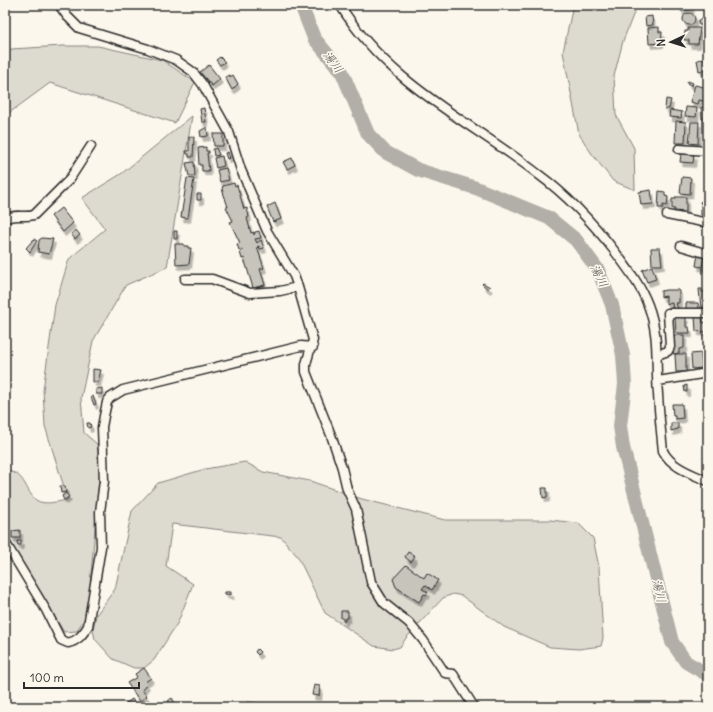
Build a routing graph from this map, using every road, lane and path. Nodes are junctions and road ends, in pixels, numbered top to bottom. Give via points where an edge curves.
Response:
1 (59, 5) edge
2 (340, 5) edge
3 (91, 146) dead end
4 (678, 149) dead end
5 (708, 151) edge
6 (667, 215) dead end
7 (5, 219) edge
8 (708, 222) edge
9 (681, 246) dead end
10 (708, 254) edge
11 (185, 279) dead end
12 (298, 286) junction
13 (708, 313) edge
14 (312, 347) junction
15 (657, 355) junction
16 (708, 374) edge
17 (658, 381) junction
18 (708, 481) edge
19 (5, 542) edge
20 (474, 707) edge

1 - 12 street via 79,28 176,60 198,78 229,132 240,170 267,231
2 - 15 street via 377,55 400,76 432,102 539,174 588,219 633,276 648,303 657,340
3 - 7 street via 68,180 34,215 9,216
4 - 5 street
6 - 8 street
9 - 10 street
11 - 12 street via 212,279 250,293 280,291
12 - 14 street via 313,340
13 - 15 street via 668,314 670,347 668,351
14 - 19 street via 301,346 217,366 123,390 110,398 102,427 102,548 88,626 76,640 68,643 61,640
14 - 20 street via 306,372 356,509 371,582 384,603 409,623 423,640 446,674 453,674
15 - 17 street
16 - 17 street
17 - 18 street via 663,451 673,463

